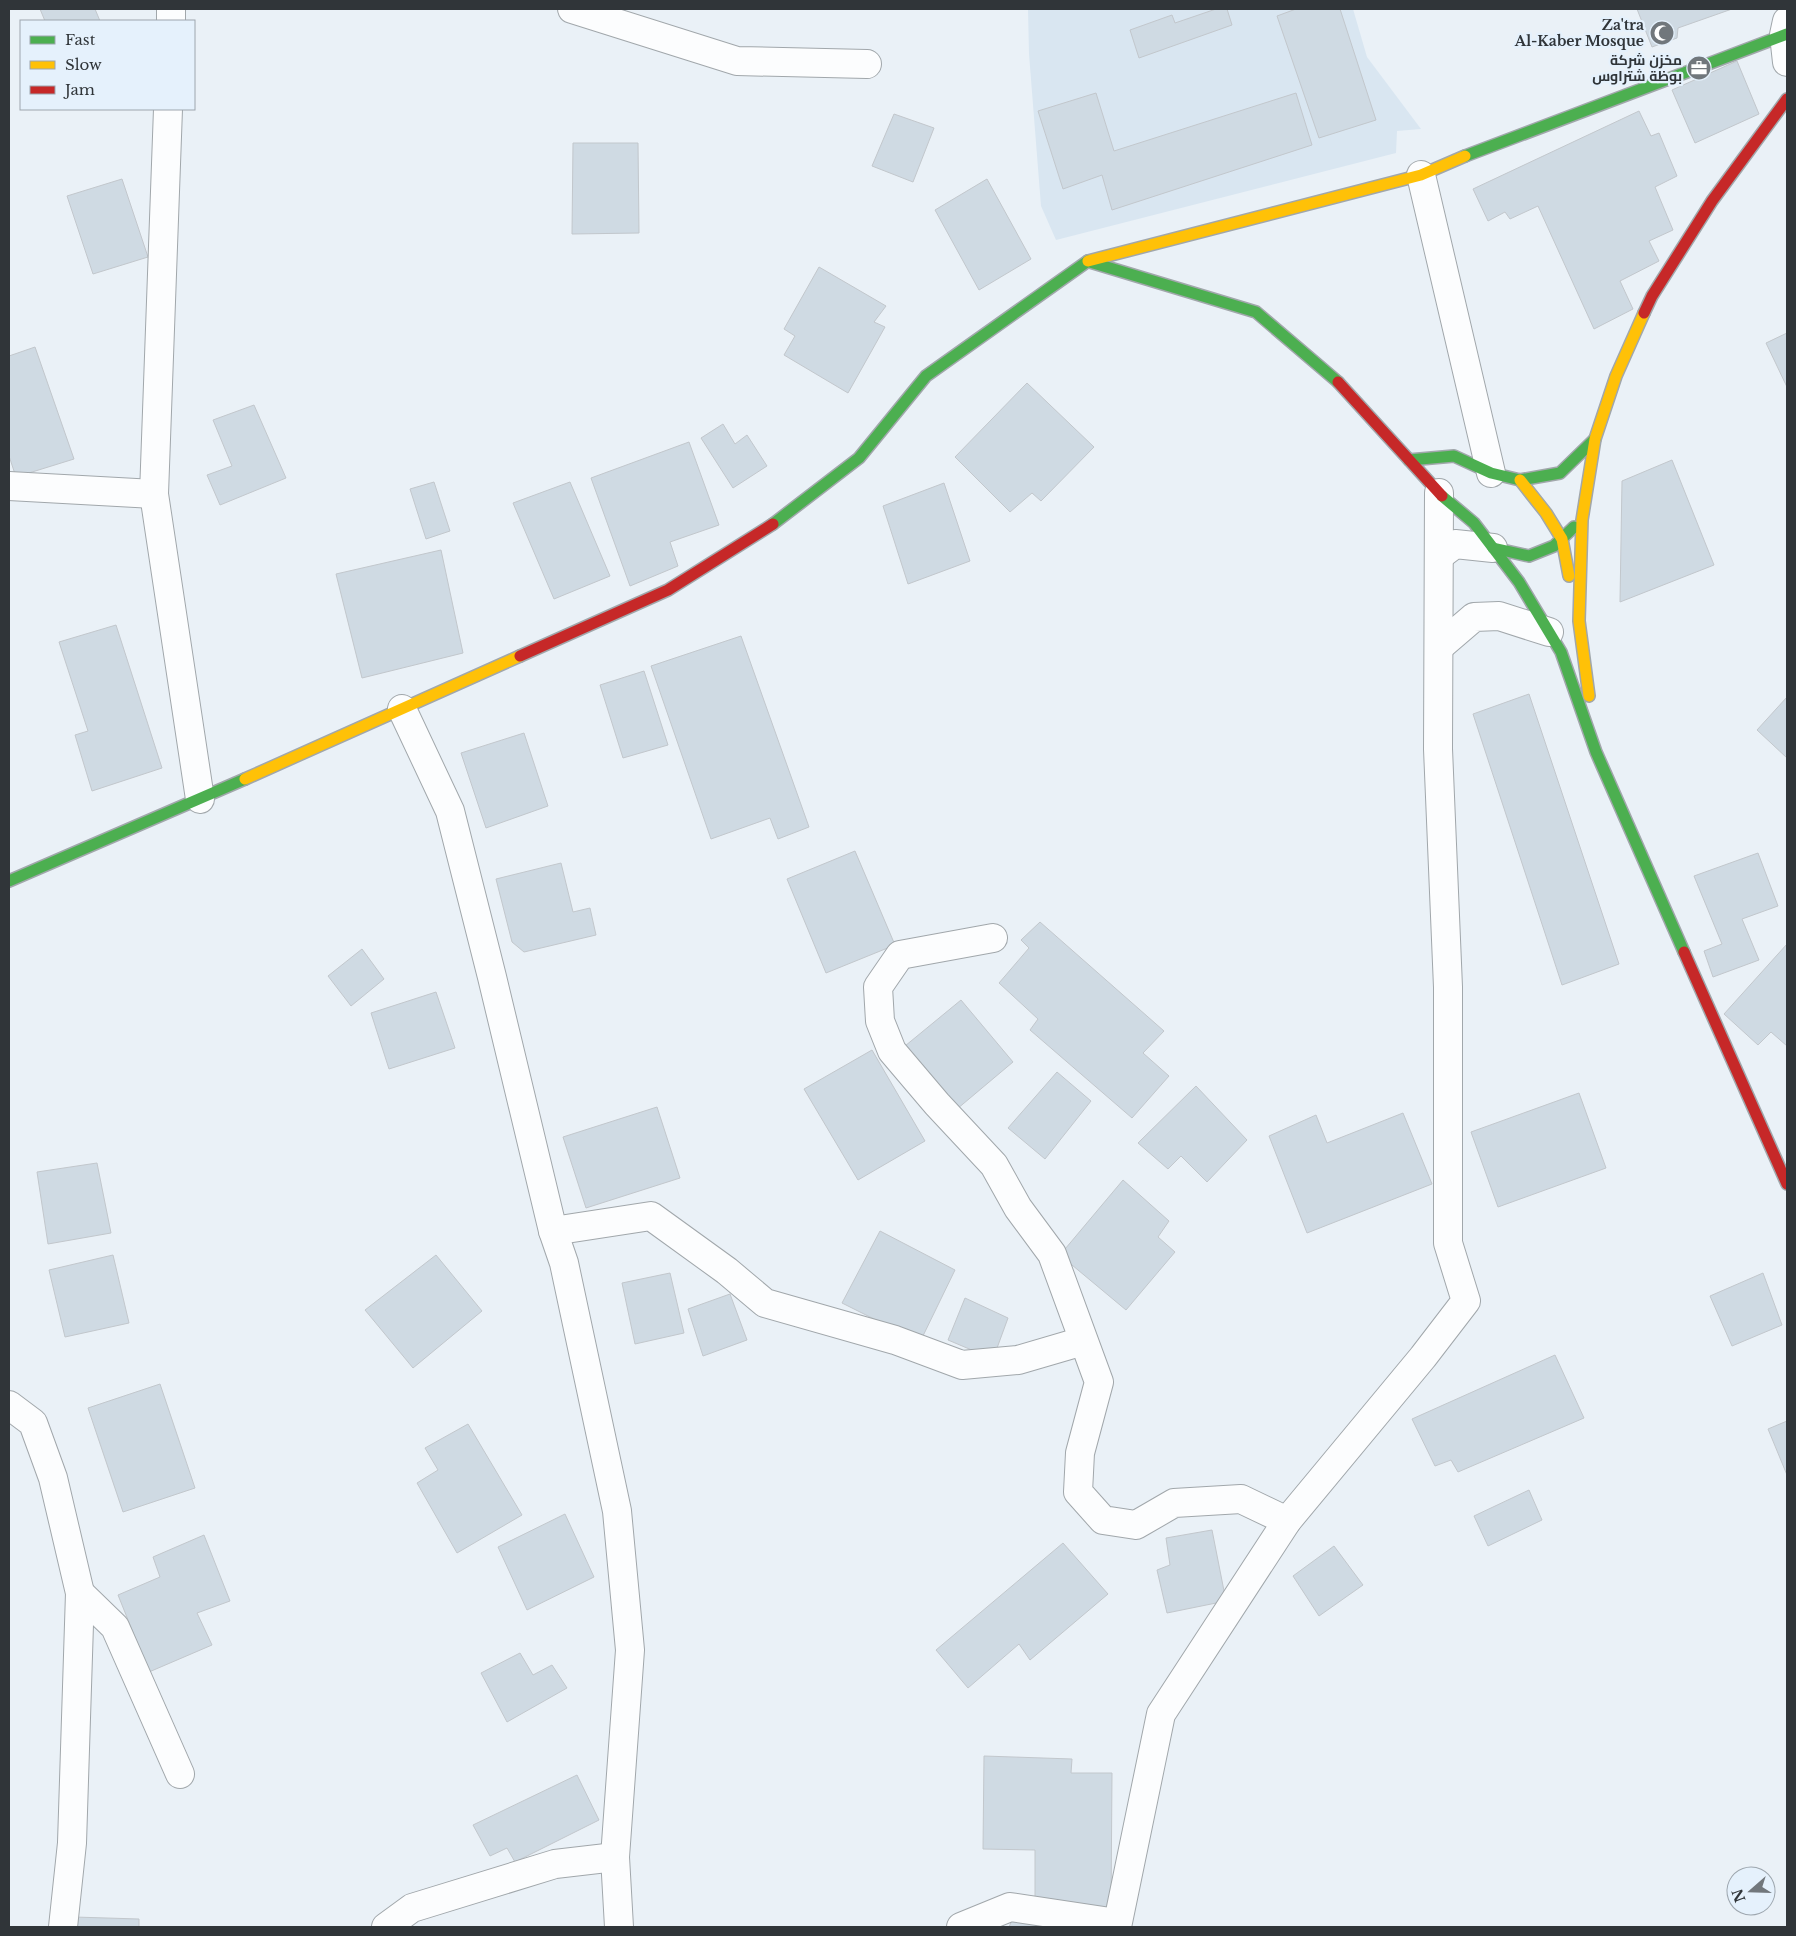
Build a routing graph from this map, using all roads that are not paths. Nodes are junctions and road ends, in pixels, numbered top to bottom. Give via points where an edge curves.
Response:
1 (572, 9) edge
2 (1786, 30) edge
3 (1787, 62) edge
4 (867, 64) dead end
5 (1787, 99) edge
6 (168, 110) edge
7 (1421, 176) junction
8 (1088, 261) junction
9 (1595, 439) junction
10 (1409, 460) junction
11 (1491, 473) junction
12 (1464, 474) dead end
13 (1520, 480) junction
14 (9, 486) edge
15 (1445, 488) junction
16 (154, 494) junction
17 (1582, 520) junction
18 (1562, 538) junction
19 (1493, 548) junction
20 (1439, 556) junction
21 (1579, 621) junction
22 (1549, 632) junction
23 (1439, 647) junction
24 (402, 709) junction
25 (1596, 752) junction
26 (200, 799) junction
27 (9, 882) edge
28 (993, 938) dead end
29 (1784, 1166) edge
30 (553, 1230) junction
31 (1083, 1341) junction
32 (9, 1405) edge
33 (1287, 1521) junction
34 (80, 1593) junction
35 (180, 1774) dead end
36 (615, 1856) junction
37 (1117, 1925) edge
38 (63, 1927) edge
39 (386, 1927) edge
40 (619, 1927) edge
41 (961, 1927) edge

1 - 4 street via 737,61
2 - 3 street
2 - 7 street
5 - 9 street via 1712,201 1652,296 1616,376
6 - 16 street
7 - 8 street
7 - 11 street
8 - 10 street via 1256,312 1339,383
8 - 24 street via 926,376 859,458 784,517 668,590
9 - 13 street via 1560,473
9 - 17 street
10 - 11 street via 1454,456
10 - 15 street
11 - 12 street
11 - 13 street
13 - 18 street
14 - 16 street
15 - 19 street
15 - 20 street
16 - 26 street
17 - 18 street
17 - 21 street
18 - 19 street via 1554,546 1529,556
18 - 21 street
19 - 20 street via 1455,544
19 - 22 street via 1519,582
20 - 23 street
21 - 25 street
22 - 23 street via 1498,616 1474,617
22 - 25 street via 1561,652
23 - 33 street via 1438,749 1448,987 1448,1243 1466,1300
24 - 26 street
24 - 30 street via 450,811
25 - 29 street
26 - 27 street
28 - 31 street via 900,954 878,988 880,1021 892,1051 994,1165 1018,1208 1052,1254
30 - 31 street via 650,1216 727,1271 765,1303 895,1340 962,1365 1018,1360
30 - 36 street via 564,1263 618,1512 630,1650
31 - 33 street via 1099,1382 1080,1453 1078,1492 1103,1520 1136,1525 1174,1503 1241,1499
32 - 34 street via 33,1423 53,1478
33 - 37 street via 1161,1714
34 - 35 street via 115,1627
34 - 38 street via 72,1843
36 - 39 street via 555,1864 440,1899 412,1908
36 - 40 street
37 - 41 street via 1010,1907

